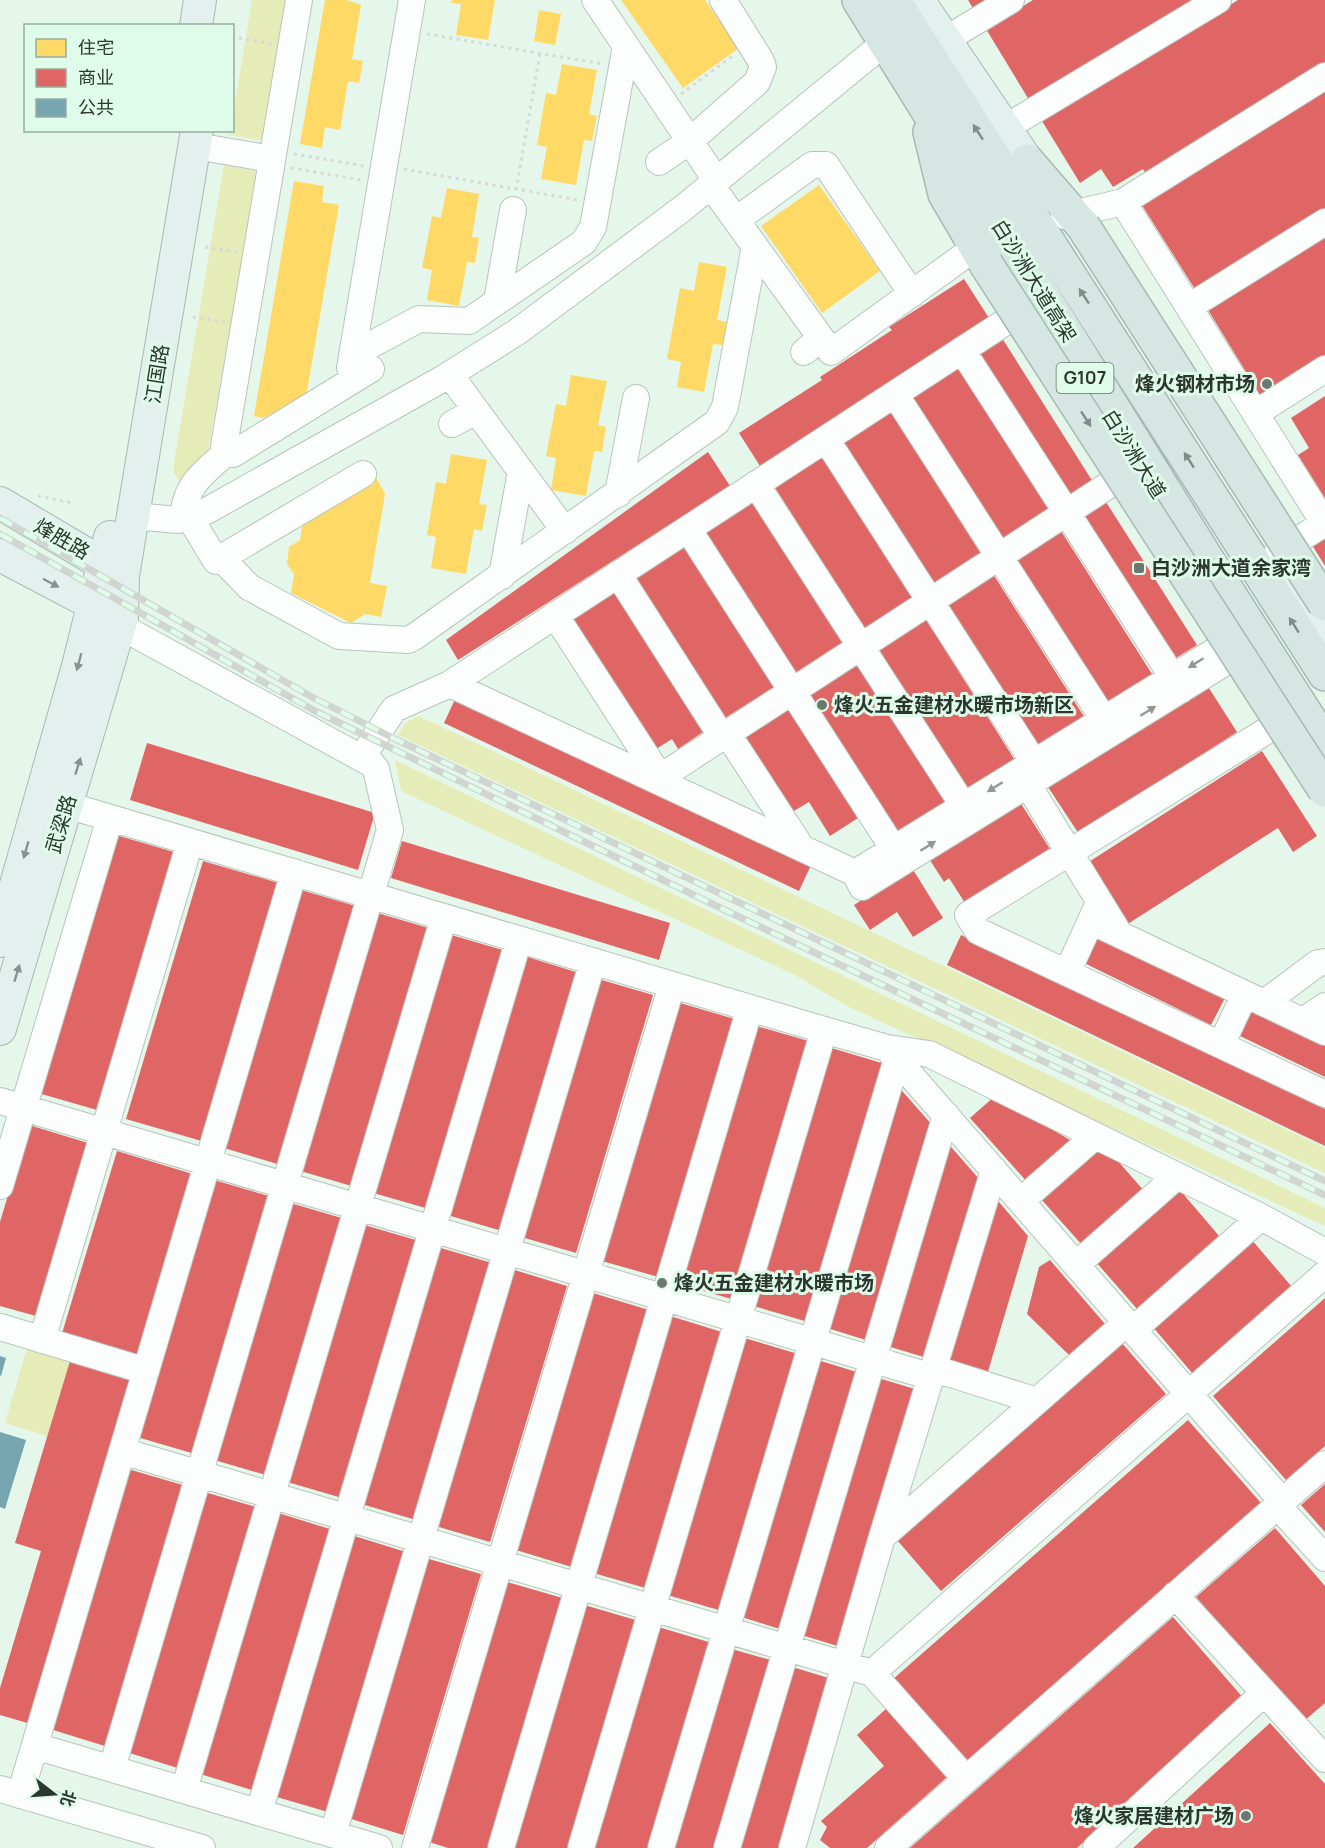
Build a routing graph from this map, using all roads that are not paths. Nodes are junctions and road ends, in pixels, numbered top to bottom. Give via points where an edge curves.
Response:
1 (200, 0) edge
2 (219, 0) edge
3 (299, 0) edge
4 (412, 0) edge
5 (595, 0) edge
6 (723, 0) edge
7 (846, 0) edge
8 (859, 0) edge
9 (893, 0) edge
10 (918, 0) edge
11 (1011, 0) edge
12 (1218, 0) edge
13 (196, 24) edge
14 (225, 24) edge
15 (945, 40) junction
16 (878, 49) junction
17 (625, 57) junction
18 (1325, 76) edge
19 (1005, 128) junction
20 (930, 130) junction
21 (190, 136) edge
22 (693, 145) junction
23 (272, 158) junction
24 (1027, 161) joint
25 (662, 166) dead end
26 (715, 180) junction
27 (515, 200) road end
28 (1123, 202) junction
29 (740, 216) junction
30 (1074, 219) junction
31 (1325, 222) edge
32 (755, 246) junction
33 (981, 255) junction
34 (912, 294) junction
35 (497, 301) junction
36 (1036, 302) junction
37 (1189, 307) junction
38 (962, 350) junction
39 (362, 362) junction
40 (1325, 369) edge
41 (450, 375) junction
42 (895, 394) junction
43 (636, 398) dead end
44 (476, 411) junction
45 (1256, 413) junction
46 (452, 424) dead end
47 (826, 439) junction
48 (229, 450) junction
49 (1141, 465) junction
50 (521, 471) junction
51 (363, 474) dead end
52 (756, 484) junction
53 (618, 494) junction
54 (0, 503) edge
55 (1067, 513) junction
56 (134, 516) junction
57 (192, 517) junction
58 (1325, 523) edge
59 (688, 529) junction
60 (565, 531) junction
61 (1277, 553) junction
62 (0, 555) edge
63 (223, 556) junction
64 (999, 556) junction
65 (114, 570) junction
66 (618, 574) junction
67 (501, 576) junction
68 (930, 601) junction
69 (93, 605) junction
70 (1322, 614) edge
71 (555, 615) junction
72 (121, 622) junction
73 (1250, 638) junction
74 (861, 646) junction
75 (1325, 674) edge
76 (450, 684) junction
77 (1177, 684) junction
78 (792, 691) junction
79 (1297, 712) junction
80 (1108, 726) junction
81 (725, 735) junction
82 (1325, 744) edge
83 (1325, 756) edge
84 (362, 757) junction
85 (1031, 774) junction
86 (658, 779) junction
87 (1325, 790) edge
88 (54, 801) junction
89 (968, 813) junction
90 (110, 818) junction
91 (190, 842) junction
92 (801, 848) junction
93 (1069, 853) junction
94 (898, 856) junction
95 (294, 872) junction
96 (371, 896) junction
97 (1095, 911) junction
98 (444, 917) junction
99 (519, 939) junction
100 (0, 941) edge
101 (592, 961) junction
102 (1325, 962) edge
103 (1066, 973) junction
104 (672, 985) junction
105 (1255, 999) junction
106 (1325, 1006) edge
107 (750, 1008) junction
108 (1314, 1027) edge
109 (0, 1029) edge
110 (824, 1030) junction
111 (1221, 1045) junction
112 (892, 1053) junction
113 (1325, 1094) edge
114 (12, 1104) edge
115 (946, 1115) junction
116 (104, 1132) junction
117 (1095, 1136) junction
118 (208, 1163) junction
119 (994, 1170) junction
120 (1177, 1176) junction
121 (285, 1185) junction
122 (0, 1186) edge
123 (1021, 1201) junction
124 (358, 1207) junction
125 (1261, 1217) junction
126 (433, 1229) junction
127 (506, 1251) junction
128 (1325, 1252) edge
129 (1076, 1265) junction
130 (1325, 1274) edge
131 (586, 1275) junction
132 (664, 1298) junction
133 (738, 1320) junction
134 (1130, 1326) junction
135 (0, 1327) edge
136 (42, 1340) junction
137 (812, 1342) junction
138 (872, 1360) junction
139 (146, 1371) junction
140 (933, 1373) junction
141 (1189, 1394) junction
142 (1036, 1401) junction
143 (122, 1451) junction
144 (1325, 1464) edge
145 (199, 1474) junction
146 (272, 1496) junction
147 (1280, 1503) junction
148 (347, 1518) junction
149 (882, 1537) junction
150 (421, 1540) junction
151 (1325, 1558) edge
152 (500, 1563) junction
153 (578, 1587) junction
154 (1175, 1595) junction
155 (652, 1609) junction
156 (726, 1630) junction
157 (787, 1648) junction
158 (846, 1666) junction
159 (872, 1673) junction
160 (1264, 1693) junction
161 (1316, 1733) edge
162 (35, 1746) junction
163 (1325, 1759) edge
164 (112, 1768) junction
165 (966, 1779) junction
166 (184, 1790) junction
167 (10, 1792) edge
168 (260, 1812) junction
169 (333, 1834) junction
170 (202, 1848) edge
171 (379, 1848) edge
172 (415, 1848) edge
173 (501, 1848) edge
174 (581, 1848) edge
175 (661, 1848) edge
176 (727, 1848) edge
177 (792, 1848) edge
178 (888, 1848) edge
179 (1096, 1848) edge

1 - 13 main road
2 - 14 main road
3 - 23 street
4 - 39 street via 383,172
5 - 17 street
6 - 22 street via 761,62 762,75
7 - 16 main road, 白沙洲大道 / G107
8 - 82 highway, 白沙洲大道高架
75 -> 9 highway, 白沙洲大道高架
10 - 15 main road
11 - 15 street
12 - 19 street
15 - 19 main road
16 - 20 main road, 白沙洲大道 / G107
16 - 26 street
17 - 22 street via 666,105
17 - 35 street via 593,227 584,242
18 - 28 street
19 - 24 main road
20 - 33 highway via 945,194
20 - 36 main road, 白沙洲大道 / G107
21 - 23 street
21 - 56 main road, 江国路
21 - 65 main road, 江国路
22 - 25 street
22 - 26 street
23 - 48 street via 224,446
24 - 30 highway
26 - 29 street
26 - 41 street via 624,254 526,326
27 - 35 street
28 - 30 street
28 - 37 street
29 - 32 street
29 - 34 street via 812,165 826,165
30 - 61 main road
30 - 70 highway, bridge
31 - 37 street
32 - 34 street via 812,345 831,352
32 - 53 street via 722,415 711,428
33 - 34 street
33 -> 87 highway, bridge
35 - 39 street via 463,323 419,320
36 - 38 street
36 - 49 main road, 白沙洲大道 / G107
37 - 45 street
38 - 42 street
38 - 55 street
39 - 48 street via 347,383 233,454
40 - 45 street
41 - 44 street
41 - 57 street
42 - 47 street
42 - 64 street
43 - 53 street
44 - 46 street
44 - 50 street
45 - 58 street
47 - 52 street
47 - 68 street
48 - 57 street via 191,486 184,504
49 - 55 street
49 - 73 main road, 白沙洲大道 / G107
50 - 60 street
50 - 67 street
51 - 63 street
52 - 59 street
52 - 74 street
53 - 60 street
54 - 65 main road, 烽胜路
55 - 64 street
55 - 77 street
56 - 57 street
56 - 65 main road, 江国路
57 - 63 street
58 - 61 street
59 - 66 street
59 - 78 street
60 - 67 street
61 - 70 main road
62 -> 69 main road
63 - 67 street via 249,587 349,638 408,640
64 - 68 street
64 - 80 street
65 - 69 main road, 江国路
65 - 72 main road, 江国路
66 - 71 street
66 - 81 street
68 - 74 street
68 - 85 street
69 - 72 main road
69 -> 88 main road, 武梁路
71 - 76 street
71 - 86 street
72 - 84 street
88 -> 72 main road, 武梁路
73 - 77 street
73 - 79 main road, 白沙洲大道 / G107
74 - 78 street
74 - 89 street
76 - 84 street via 394,709
76 - 86 street
77 - 80 street
78 - 81 street
78 - 94 street
79 - 83 main road, 白沙洲大道 / G107
79 - 93 street
80 - 85 street
81 - 86 street
81 - 92 street
84 - 96 street via 376,769 390,830
85 - 89 street
85 - 93 street
86 - 92 street
88 - 90 street
88 -> 100 main road, 武梁路
109 -> 88 main road, 武梁路
89 - 94 street
90 - 91 street
90 - 114 street
91 - 95 street
91 - 116 street
92 - 94 street via 855,873 862,887
93 - 97 street
93 - 103 street via 968,915 978,931
95 - 96 street
95 - 118 street
96 - 98 street
96 - 121 street
97 - 103 street
97 - 105 street via 1120,935
98 - 99 street
98 - 124 street
99 - 101 street
99 - 126 street
101 - 104 street
101 - 127 street
102 - 105 street
103 - 111 street
104 - 107 street
104 - 131 street
105 - 108 street
105 - 111 street
106 - 108 street
107 - 110 street
107 - 132 street
110 - 112 street
110 - 133 street
111 - 113 street
112 - 115 street
112 - 117 street via 928,1054
112 - 137 street
114 - 116 street
114 - 122 street
115 - 119 street
115 - 138 street
116 - 118 street
116 - 136 street
117 - 120 street
117 - 123 street
118 - 121 street
118 - 139 street
119 - 123 street
119 - 140 street
120 - 125 street
120 - 129 street
121 - 124 street
121 - 145 street
123 - 129 street
124 - 126 street
124 - 146 street
125 - 128 street
125 - 134 street
126 - 127 street
126 - 148 street
127 - 131 street
127 - 150 street
129 - 134 street
130 - 141 street
131 - 132 street
131 - 152 street
132 - 133 street
132 - 153 street
133 - 137 street
133 - 155 street
134 - 141 street
134 - 142 street
135 - 136 street
136 - 139 street
137 - 138 street
137 - 156 street
138 - 140 street
138 - 157 street
139 - 143 street
140 - 142 street
140 - 149 street
141 - 147 street
141 - 159 street
142 - 149 street
143 - 145 street
143 - 162 street
144 - 147 street
145 - 146 street
145 - 164 street
146 - 148 street
146 - 166 street
147 - 151 street
147 - 154 street
148 - 150 street
148 - 168 street
149 - 158 street
150 - 152 street
150 - 169 street
152 - 153 street
152 - 172 street
153 - 155 street
153 - 173 street
154 - 160 street
154 - 165 street
155 - 156 street
155 - 174 street
156 - 157 street
156 - 175 street
157 - 158 street
157 - 176 street
158 - 159 street
158 - 177 street
159 - 165 street
160 - 161 street
160 - 179 street
161 - 163 street
162 - 164 street
162 - 167 street
164 - 166 street
165 - 178 street
166 - 168 street
167 - 170 street
168 - 169 street
169 - 171 street

